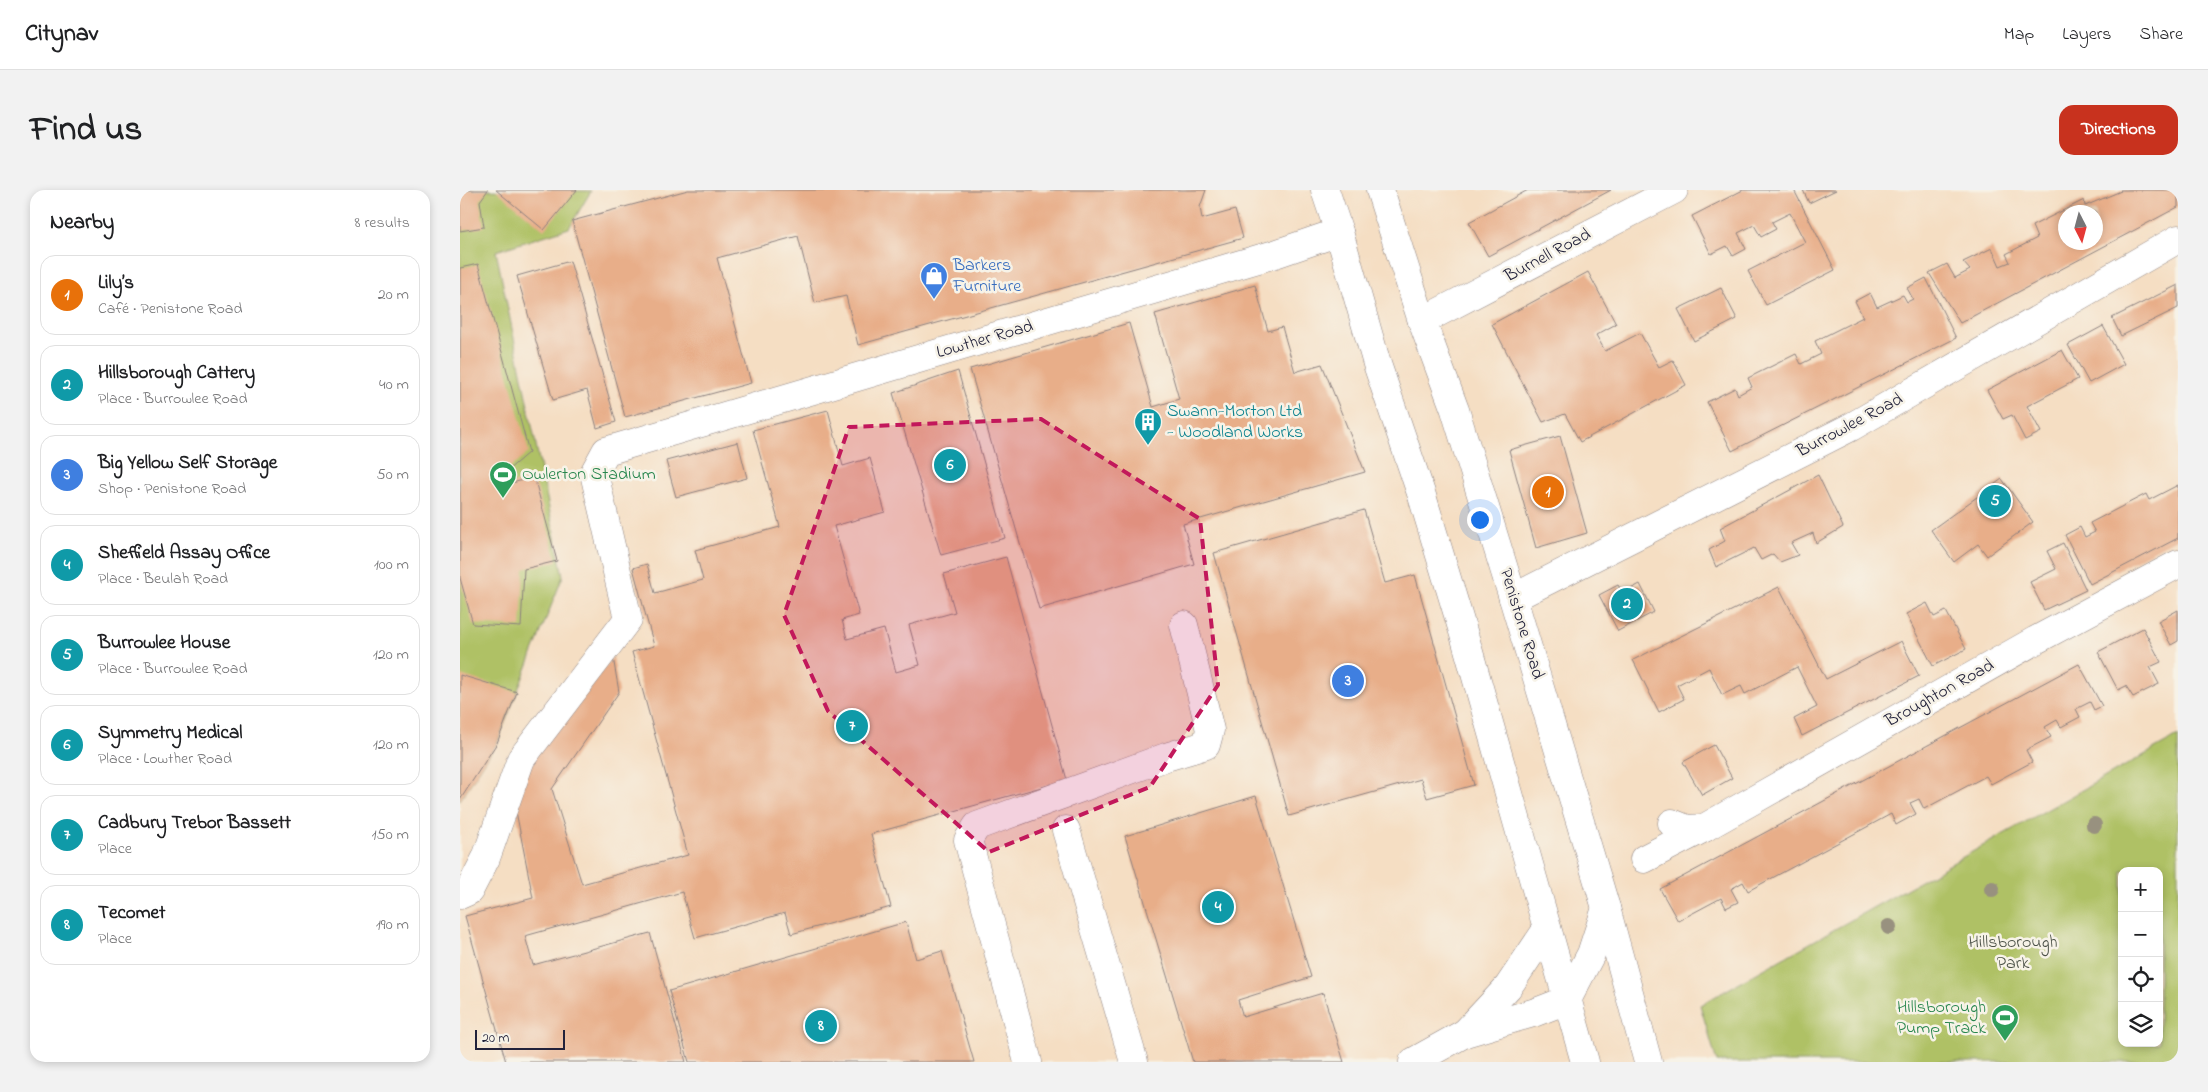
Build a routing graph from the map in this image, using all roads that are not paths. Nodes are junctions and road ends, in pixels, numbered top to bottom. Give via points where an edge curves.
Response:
1 (1325, 190) edge
2 (1380, 190) edge
3 (1674, 190) edge
4 (1339, 232) junction
5 (2178, 239) edge
6 (1422, 322) junction
7 (2178, 564) edge
8 (1513, 598) junction
9 (1184, 626) dead end
10 (1672, 823) dead end
11 (1704, 828) junction
12 (1066, 830) dead end
13 (1644, 859) dead end
14 (460, 895) edge
15 (1606, 908) junction
16 (1547, 928) junction
17 (1567, 1000) junction
18 (1465, 1033) junction
19 (1028, 1062) edge
20 (1134, 1062) edge
21 (1413, 1062) edge
22 (1585, 1062) edge
23 (1648, 1062) edge

1 - 4 main road
2 - 6 main road, Penistone Road
3 - 6 main road, Burnell Road
4 - 14 main road, Lowther Road via 1275,254 606,451 594,473 628,619 521,759 486,858 469,891
4 - 16 main road via 1377,364 1425,505 1465,638
5 - 8 main road, Burrowlee Road via 1851,427
6 - 8 main road, Penistone Road via 1455,410
7 - 11 main road, Broughton Road via 2036,640
8 - 15 main road, Penistone Road
9 - 19 main road via 1210,730 1206,745 977,826 968,840
10 - 11 main road via 1687,829
11 - 13 main road, Broughton Road
12 - 20 main road
15 - 17 main road via 1590,954
15 - 23 main road, Penistone Road
16 - 17 main road
16 - 18 main road via 1508,987
17 - 18 main road
17 - 22 main road
18 - 21 main road

